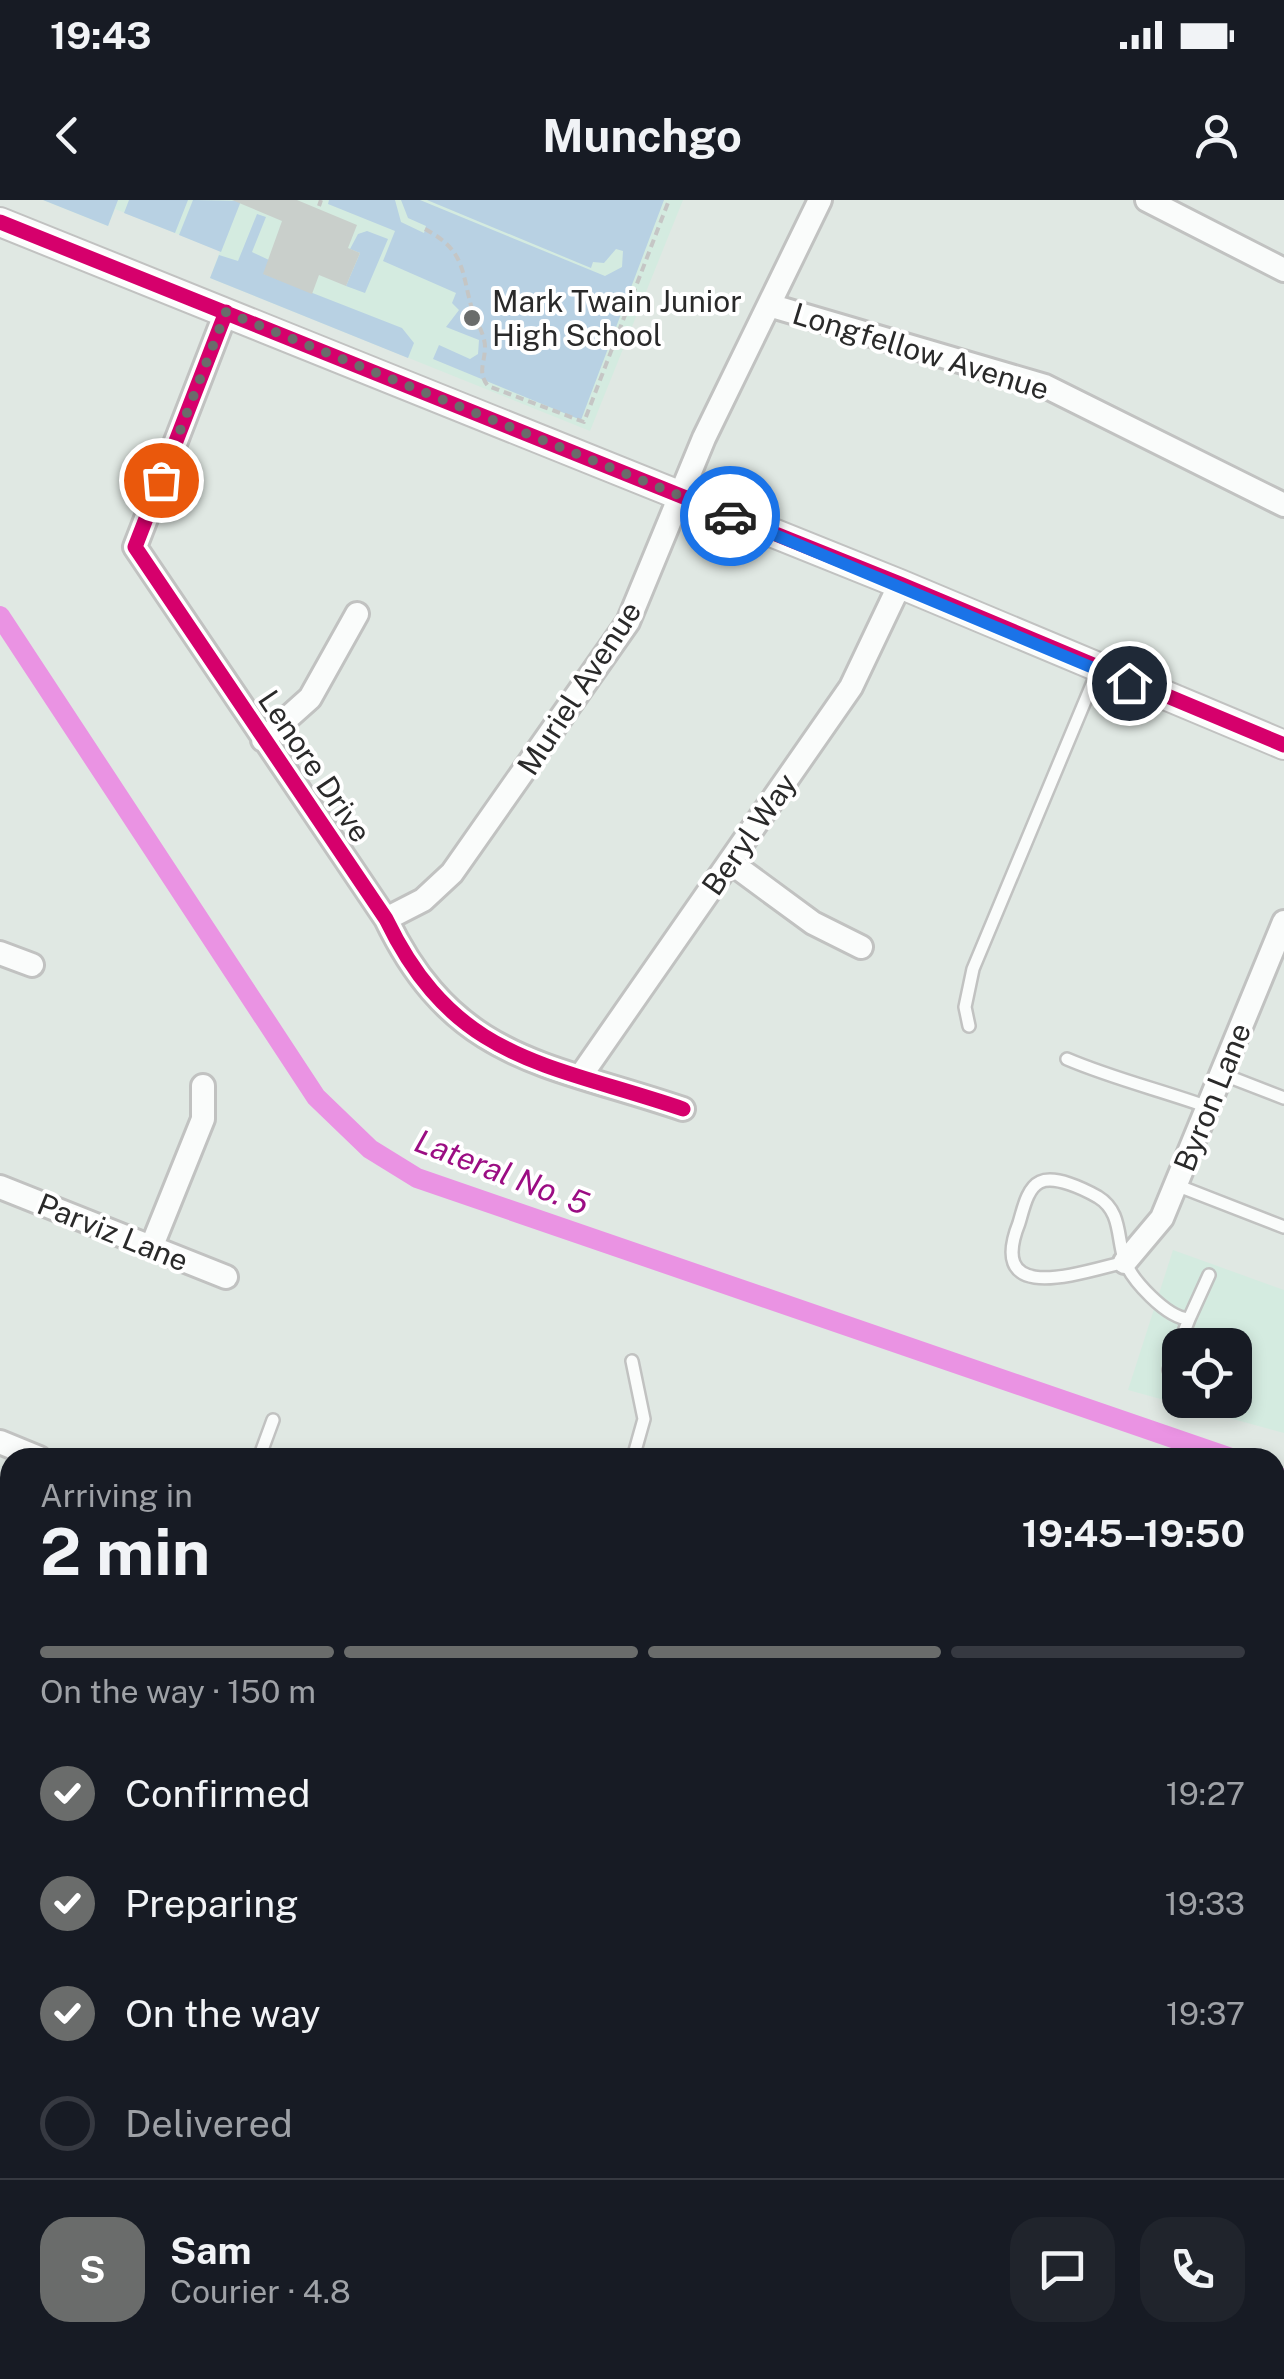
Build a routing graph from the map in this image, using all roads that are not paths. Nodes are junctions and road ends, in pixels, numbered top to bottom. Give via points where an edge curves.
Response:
1 (820, 200) edge
2 (1147, 200) edge
3 (0, 222) edge
4 (1284, 270) edge
5 (772, 306) junction
6 (226, 312) junction
7 (682, 497) junction
8 (1284, 505) edge
9 (900, 584) junction
10 (357, 614) dead end
11 (1098, 670) junction
12 (263, 740) junction
13 (1284, 745) edge
14 (730, 862) junction
15 (386, 919) junction
16 (1284, 922) edge
17 (860, 947) dead end
18 (0, 953) edge
19 (32, 966) dead end
20 (970, 1026) dead end
21 (1067, 1060) dead end
22 (582, 1074) junction
23 (1222, 1074) junction
24 (204, 1086) dead end
25 (1284, 1098) edge
26 (1208, 1107) junction
27 (684, 1109) dead end
28 (1176, 1186) junction
29 (0, 1187) edge
30 (1284, 1227) edge
31 (151, 1248) junction
32 (1124, 1262) junction
33 (1209, 1276) dead end
34 (226, 1277) dead end
35 (1190, 1318) junction
36 (1186, 1328) edge
37 (632, 1360) dead end
38 (274, 1420) dead end
39 (263, 1448) edge
40 (637, 1448) edge

1 - 5 street, Muriel Avenue
2 - 4 street
3 - 6 street
5 - 7 street, Muriel Avenue via 704,438
5 - 8 street, Longfellow Avenue via 1046,386
6 - 7 street
6 - 12 street, Lenore Drive via 135,547
7 - 9 street
7 - 15 street, Muriel Avenue via 628,622 500,806 452,873 423,900
9 - 11 street
9 - 14 street, Beryl Way via 851,687
10 - 12 street via 310,698
11 - 13 street
11 - 20 lane via 972,969 965,1007
12 - 15 street, Lenore Drive
14 - 17 street via 814,924
14 - 22 street, Beryl Way
15 - 22 street, Lenore Drive via 402,952 449,1012 505,1051
16 - 23 street, Byron Lane
18 - 19 street
21 - 26 lane
22 - 27 street, Lenore Drive
23 - 25 lane
23 - 26 street, Byron Lane
24 - 31 street via 203,1119
26 - 28 street, Byron Lane
28 - 30 lane
28 - 32 street, Byron Lane via 1162,1218
29 - 31 street, Parviz Lane
31 - 34 street, Parviz Lane
32 - 32 lane via 1118,1224 1099,1198 1056,1180 1032,1188 1008,1250 1020,1272 1060,1276
32 - 35 lane via 1165,1311
33 - 35 lane
35 - 36 lane
37 - 40 lane via 644,1419
38 - 39 lane

